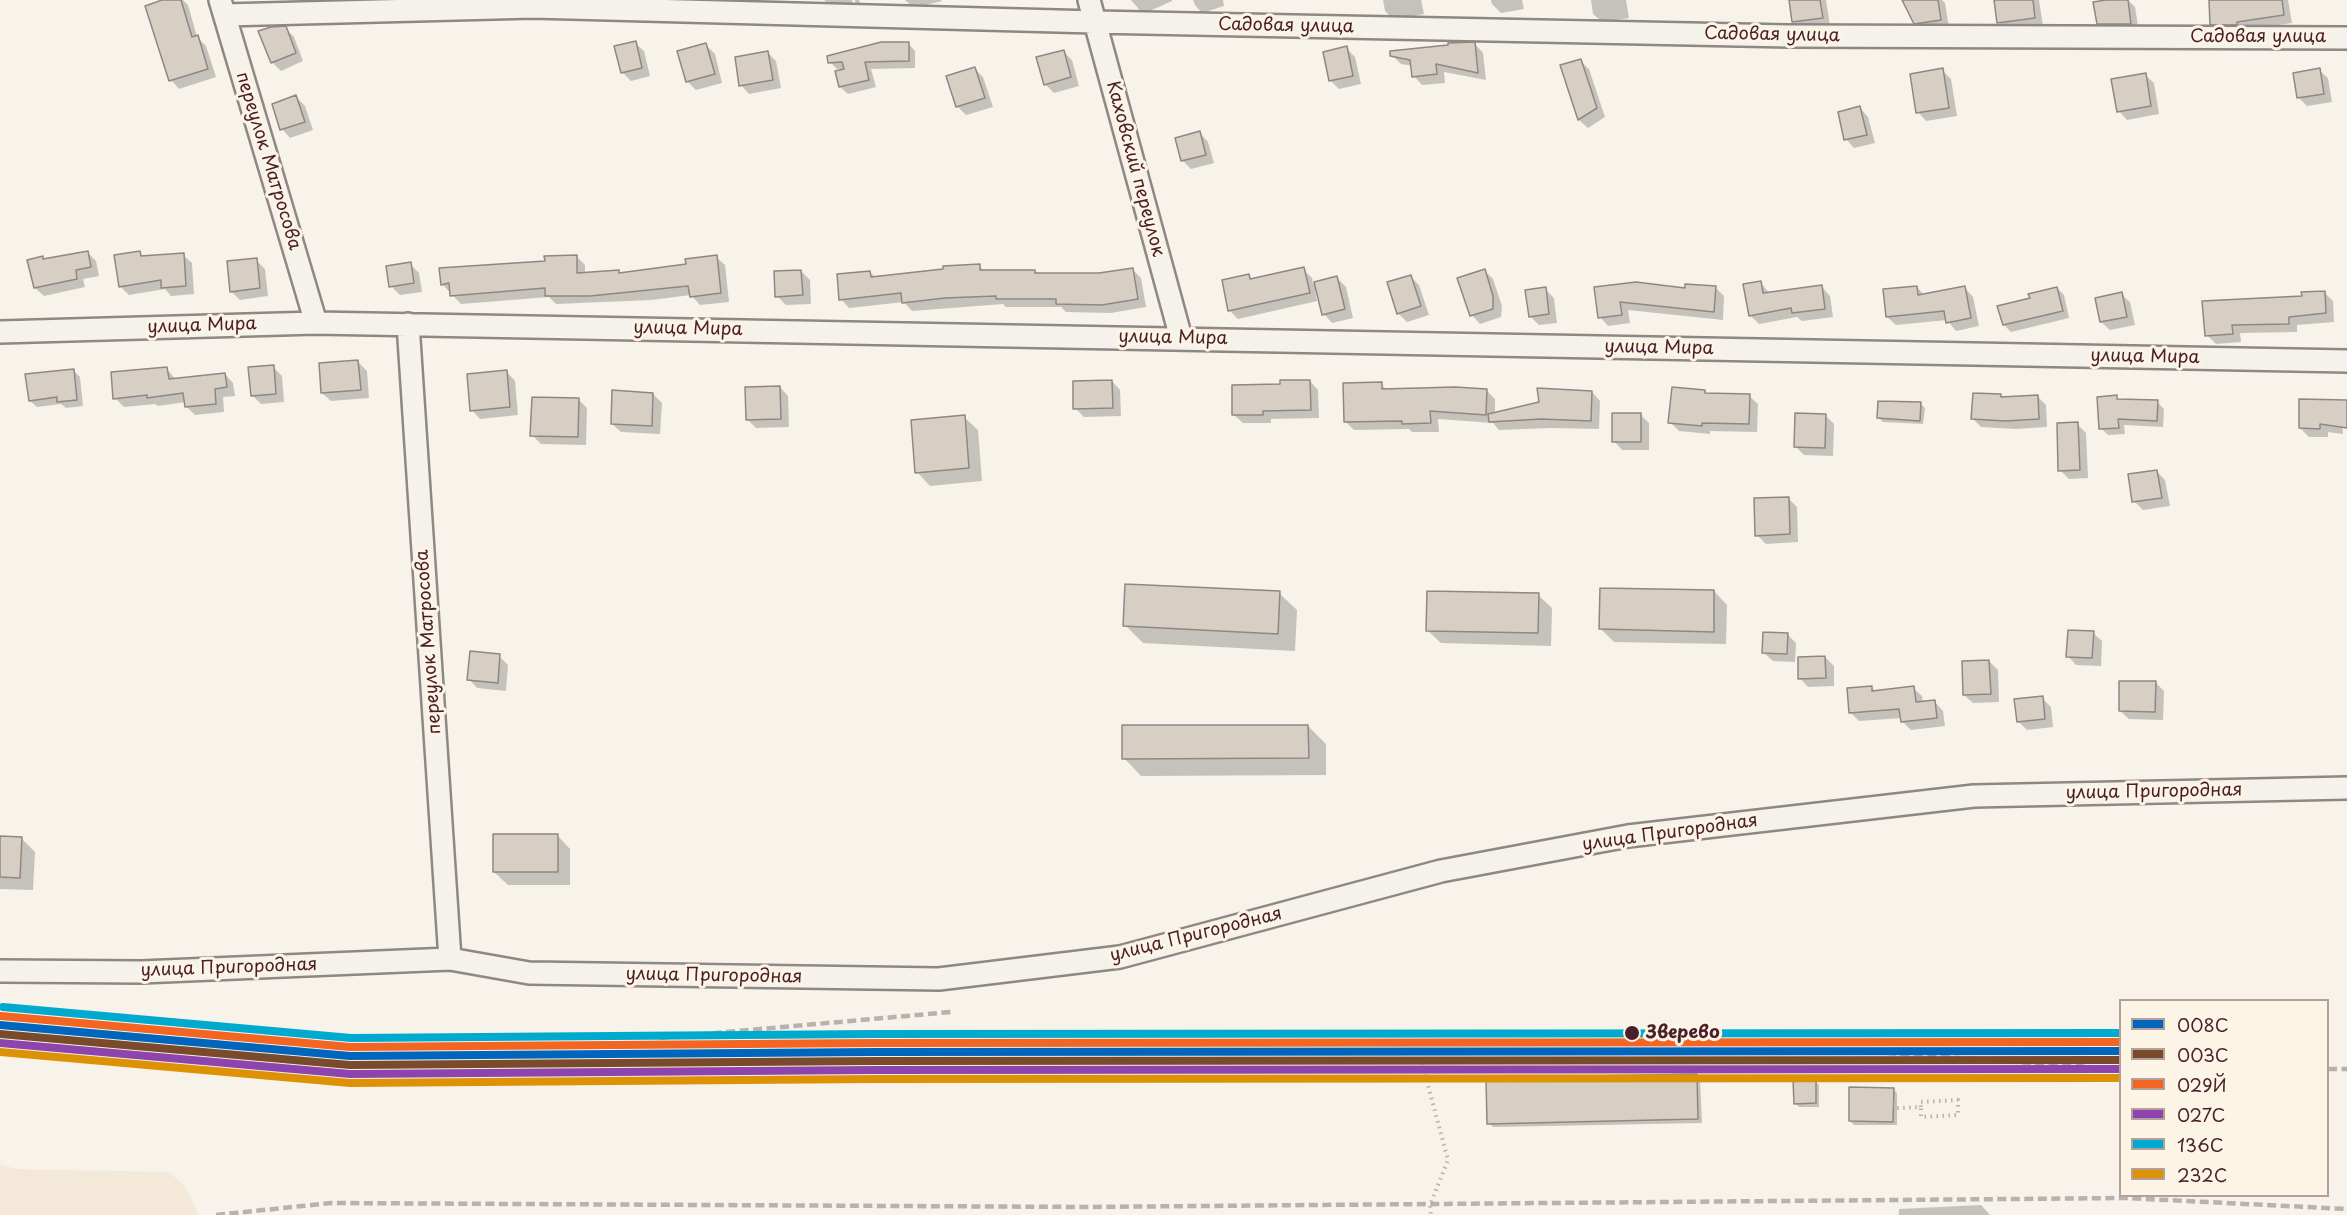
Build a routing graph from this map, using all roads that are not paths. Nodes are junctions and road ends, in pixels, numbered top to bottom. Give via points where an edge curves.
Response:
1 (1089, 0) edge
2 (222, 8) edge
3 (1095, 22) junction
4 (2347, 38) edge
5 (316, 323) junction
6 (408, 324) junction
7 (0, 332) edge
8 (1181, 338) junction
9 (2347, 361) edge
10 (2347, 788) edge
11 (450, 959) junction
12 (0, 971) edge

1 - 3 street, Каховский переулок
2 - 3 street, Садовая улица via 533,7
2 - 5 street, переулок Матросова
3 - 4 street, Садовая улица via 1790,36
3 - 8 street, Каховский переулок
5 - 6 street, улица Мира
5 - 7 street, улица Мира
6 - 8 street, улица Мира
6 - 11 street, переулок Матросова
8 - 9 street, улица Мира
10 - 11 street, улица Пригородная via 1974,796 1628,836 1440,871 1120,957 939,979 529,973
11 - 12 street, улица Пригородная via 141,972

